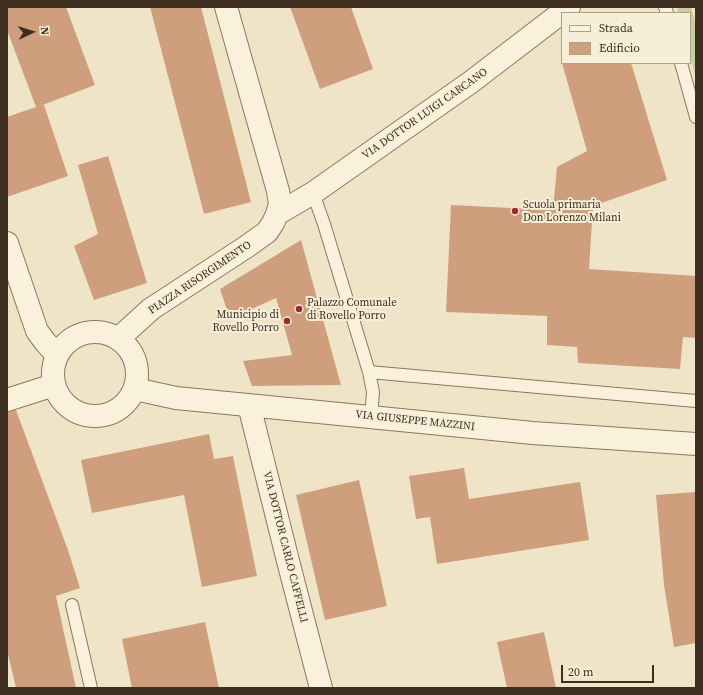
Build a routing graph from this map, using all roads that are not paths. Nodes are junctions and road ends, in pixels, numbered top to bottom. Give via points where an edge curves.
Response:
1 (226, 7) edge
2 (561, 13) edge
3 (681, 64) edge
4 (696, 117) edge
5 (314, 193) junction
6 (277, 214) junction
7 (7, 243) edge
8 (118, 339) junction
9 (57, 355) junction
10 (369, 372) junction
11 (54, 384) junction
12 (135, 389) junction
13 (7, 400) edge
14 (696, 401) edge
15 (249, 405) junction
16 (371, 417) junction
17 (696, 444) edge
18 (72, 605) dead end
19 (91, 688) edge
20 (321, 688) edge

1 - 6 street via 278,191 280,204
2 - 5 street, VIA DOTTOR LUIGI CARCANO via 471,82
3 - 4 lane
5 - 6 street, VIA DOTTOR LUIGI CARCANO
5 - 10 lane
6 - 8 street, PIAZZA RISORGIMENTO via 267,232 151,309
7 - 9 street via 37,331
8 - 9 street via 106,333 91,332 77,335 65,343
8 - 12 street via 129,348 135,361
9 - 11 street via 52,374
10 - 14 lane
10 - 16 lane via 373,392
11 - 12 street via 59,397 68,407 92,417 118,410 128,401
11 - 13 street
12 - 15 street, VIA GIUSEPPE MAZZINI via 176,398
15 - 16 street, VIA GIUSEPPE MAZZINI
15 - 20 street, VIA DOTTOR CARLO CAFFELLI
16 - 17 street, VIA GIUSEPPE MAZZINI via 533,433
18 - 19 lane

